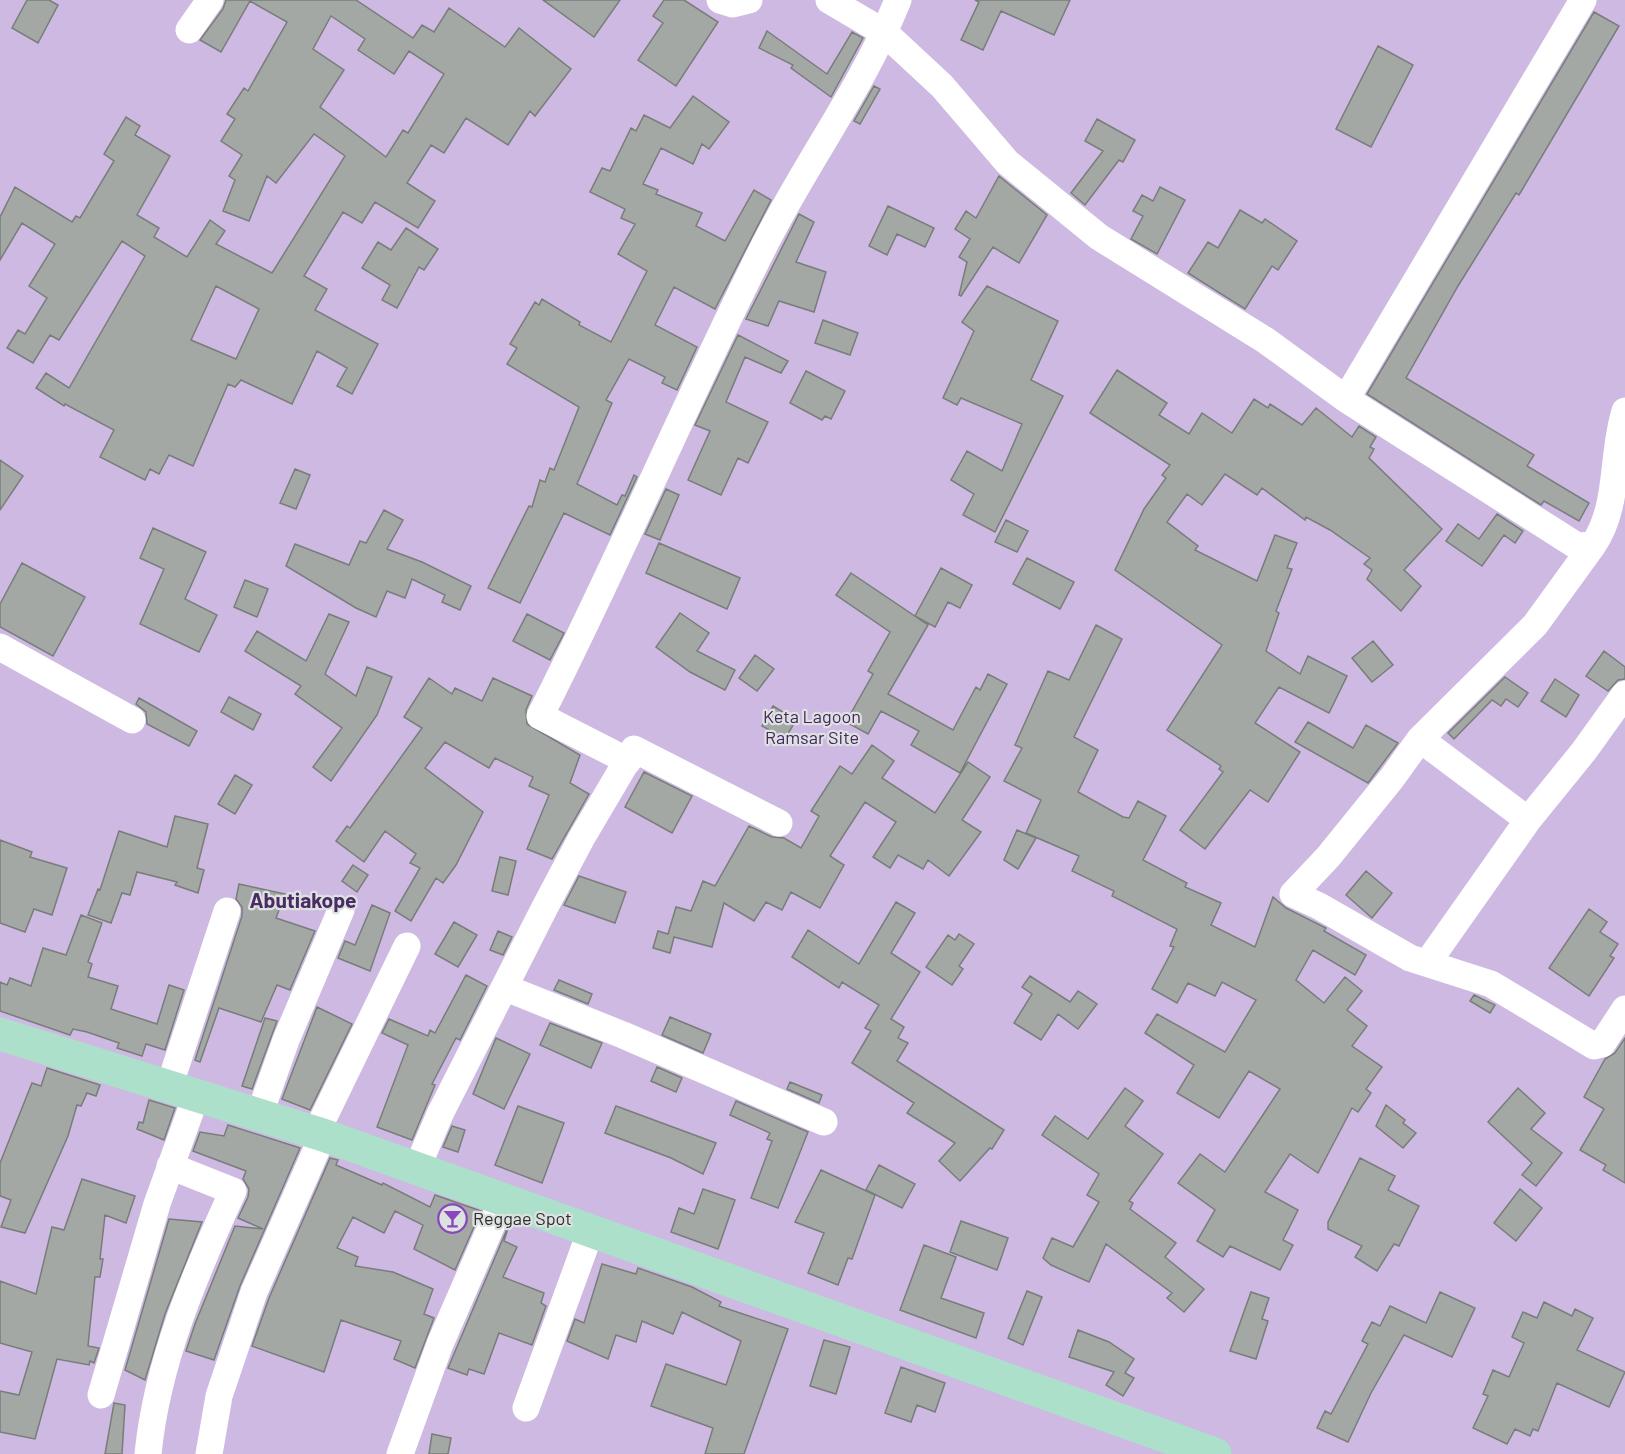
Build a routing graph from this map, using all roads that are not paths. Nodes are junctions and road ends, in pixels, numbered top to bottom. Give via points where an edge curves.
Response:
1 (210, 0) edge
2 (720, 0) edge
3 (749, 0) edge
4 (829, 0) edge
5 (898, 0) edge
6 (1583, 0) edge
7 (189, 30) dead end
8 (885, 33) junction
9 (1346, 399) junction
10 (1625, 411) edge
11 (1593, 545) junction
12 (0, 647) edge
13 (1625, 694) edge
14 (132, 720) dead end
15 (1420, 739) junction
16 (628, 761) junction
17 (1528, 820) junction
18 (778, 823) dead end
19 (341, 910) dead end
20 (227, 911) dead end
21 (407, 946) dead end
22 (1428, 962) junction
23 (506, 988) junction
24 (1625, 1009) edge
25 (0, 1034) edge
26 (183, 1092) junction
27 (259, 1116) junction
28 (824, 1122) dead end
29 (320, 1134) junction
30 (170, 1166) junction
31 (417, 1168) junction
32 (503, 1198) junction
33 (591, 1230) junction
34 (101, 1395) dead end
35 (526, 1408) dead end
36 (148, 1454) edge
37 (209, 1454) edge
38 (400, 1454) edge
39 (1215, 1454) edge

1 - 7 street
2 - 3 street via 733,4
4 - 8 street
5 - 8 street
6 - 9 street
8 - 9 street via 942,86 1007,162 1099,237 1265,340
8 - 16 street via 765,242 540,716
9 - 11 street via 1577,546
10 - 11 street via 1617,436 1610,511
11 - 15 street via 1535,625
12 - 14 street
13 - 17 street
15 - 17 street
15 - 22 street via 1328,857 1293,894 1410,958
16 - 18 street via 634,750
16 - 23 street via 581,839
17 - 22 street
19 - 27 street via 286,1040
20 - 26 street
21 - 29 street
22 - 24 street via 1491,984 1594,1046 1602,1044
23 - 28 street
23 - 31 street via 440,1114
25 - 26 main road
26 - 27 main road
26 - 30 street
27 - 29 main road
29 - 31 main road
29 - 37 street via 254,1292 219,1396
30 - 34 street
30 - 36 street via 233,1191 192,1284 156,1402
31 - 32 main road
32 - 33 main road
32 - 38 street via 440,1344
33 - 35 street
33 - 39 main road

